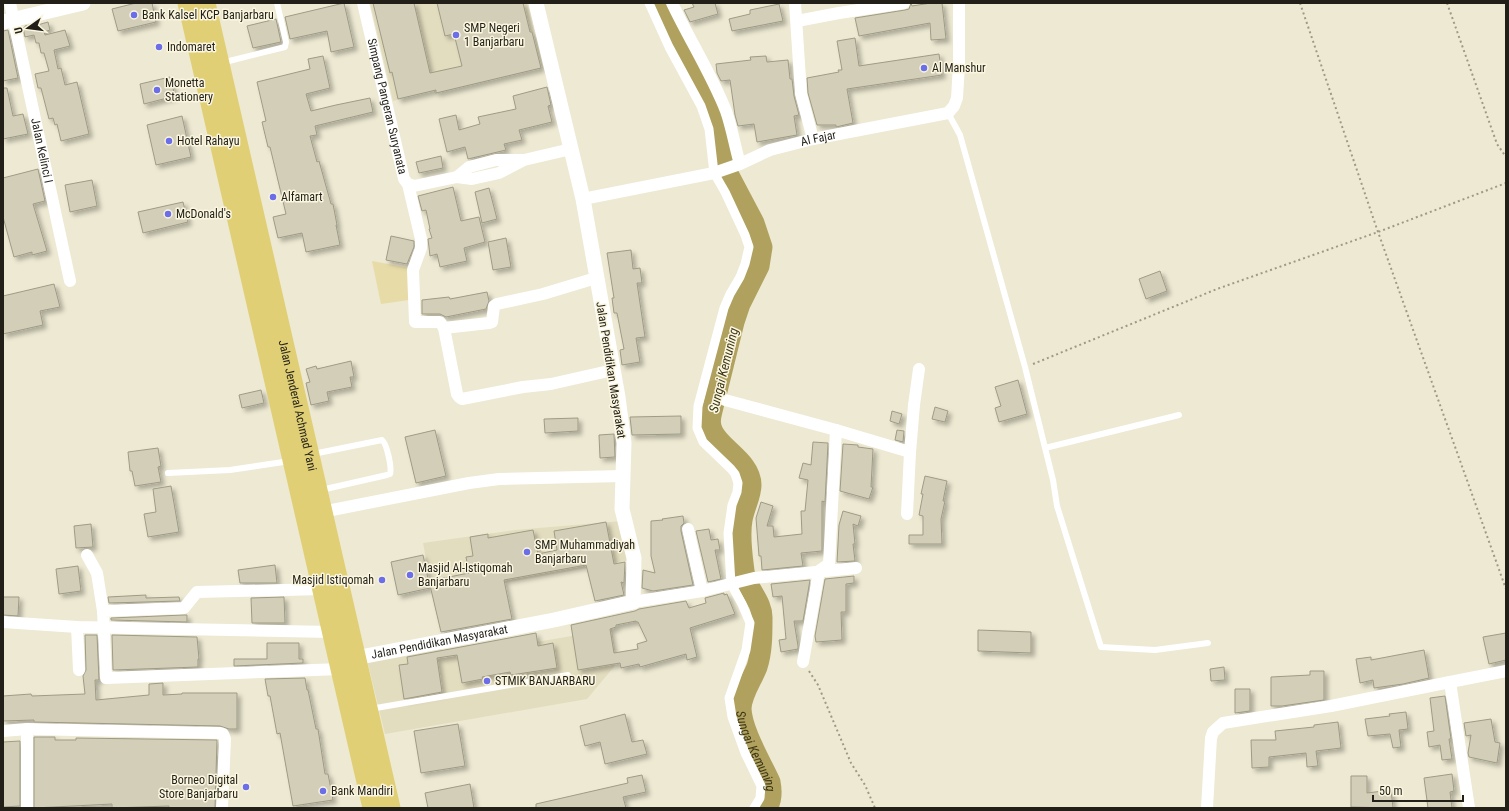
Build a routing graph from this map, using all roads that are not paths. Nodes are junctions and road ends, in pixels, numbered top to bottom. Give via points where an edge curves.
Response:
1 (10, 3) edge
2 (84, 3) edge
3 (188, 3) edge
4 (205, 3) edge
5 (277, 3) edge
6 (363, 3) edge
7 (536, 3) edge
8 (649, 3) edge
9 (672, 3) edge
10 (796, 3) edge
11 (904, 3) edge
12 (959, 3) edge
13 (797, 20) junction
14 (8, 21) edge
15 (219, 63) junction
16 (948, 113) junction
17 (813, 139) junction
18 (571, 148) junction
19 (737, 165) junction
20 (716, 173) junction
21 (408, 184) junction
22 (583, 199) junction
23 (252, 242) junction
24 (596, 278) junction
25 (70, 281) dead end
26 (444, 328) junction
27 (919, 369) dead end
28 (613, 370) junction
29 (725, 400) dead end
30 (1179, 415) dead end
31 (836, 430) junction
32 (1045, 448) junction
33 (910, 452) junction
34 (301, 458) junction
35 (168, 473) dead end
36 (622, 476) junction
37 (318, 491) junction
38 (322, 512) junction
39 (907, 514) dead end
40 (688, 529) dead end
41 (87, 555) dead end
42 (856, 568) dead end
43 (819, 571) junction
44 (733, 583) junction
45 (323, 589) junction
46 (702, 591) junction
47 (633, 602) junction
48 (103, 611) junction
49 (3, 622) edge
50 (77, 627) junction
51 (104, 628) junction
52 (332, 632) junction
53 (1208, 642) dead end
54 (803, 662) road end
55 (348, 663) junction
56 (79, 670) dead end
57 (1506, 671) edge
58 (568, 675) dead end
59 (1450, 682) junction
60 (367, 710) junction
61 (27, 729) junction
62 (3, 730) edge
63 (27, 808) edge
64 (222, 808) edge
65 (373, 808) edge
66 (390, 808) edge
67 (754, 808) edge
68 (1207, 808) edge
69 (1469, 808) edge

1 - 14 street, Jalan Kelinci I
2 - 14 street
3 - 23 highway, Jalan Jenderal Achmad Yani
4 - 15 highway, Jalan Jenderal Achmad Yani
5 - 15 lane via 285,47
6 - 21 street, Simpang Pangeran Suryanata via 404,179
7 - 18 street, Jalan Pendidikan Masyarakat
8 - 20 street via 701,106
9 - 19 street via 726,111
10 - 13 street
11 - 13 street
12 - 16 street via 957,98
13 - 17 street via 802,94
14 - 25 street, Jalan Kelinci I
15 - 23 highway, Jalan Jenderal Achmad Yani
16 - 17 street, Al Fajar
16 - 32 lane via 960,135
17 - 19 street, Al Fajar via 770,150
18 - 21 street, Simpang Pangeran Suryanata via 524,160 499,173 472,179 457,177 421,186
18 - 22 street, Jalan Pendidikan Masyarakat
19 - 20 street, Al Fajar
20 - 22 street, Al Fajar
20 - 44 street via 749,247 740,277 724,308 698,406 697,428 703,442 731,469 738,483 728,533
21 - 26 street via 421,239 421,248 413,270 415,322 440,322
22 - 24 street, Jalan Pendidikan Masyarakat
23 - 34 highway, Jalan Jenderal Achmad Yani
24 - 26 street via 543,294 497,304 494,306 492,322
24 - 28 street, Jalan Pendidikan Masyarakat
26 - 28 street via 458,394 462,399 551,384
27 - 33 street
28 - 36 street, Jalan Pendidikan Masyarakat via 624,443
29 - 31 street
30 - 32 lane
31 - 33 street
31 - 43 street via 829,564
32 - 53 lane via 1057,506 1101,648 1155,650
33 - 39 street
34 - 35 lane via 230,470
34 - 37 highway, Jalan Jenderal Achmad Yani
34 - 37 lane via 379,440 385,444 390,474
34 - 45 highway, Jalan Jenderal Achmad Yani
36 - 38 street via 499,479
36 - 47 street, Jalan Pendidikan Masyarakat via 622,509 634,558
37 - 38 highway, Jalan Jenderal Achmad Yani
38 - 55 highway, Jalan Jenderal Achmad Yani
40 - 46 street
41 - 48 street via 97,573
42 - 43 street
43 - 44 street via 754,578
43 - 54 street
44 - 46 street
44 - 67 street via 750,623 746,650 729,698 732,717 742,746 761,786 760,798
45 - 48 street via 197,592 184,608
45 - 52 highway, Jalan Jenderal Achmad Yani
46 - 47 street
47 - 55 street, Jalan Pendidikan Masyarakat
48 - 51 street
49 - 50 street
50 - 51 street
50 - 56 street
51 - 52 street
51 - 55 street via 106,678
52 - 55 highway, Jalan Jenderal Achmad Yani
55 - 60 highway, Jalan Jenderal Achmad Yani
55 - 65 highway, Jalan Jenderal Achmad Yani
57 - 59 street
58 - 60 lane
59 - 68 street via 1223,724 1213,732 1211,738
59 - 69 street
60 - 66 highway, Jalan Jenderal Achmad Yani
61 - 62 street
61 - 63 street
61 - 64 street via 224,734

